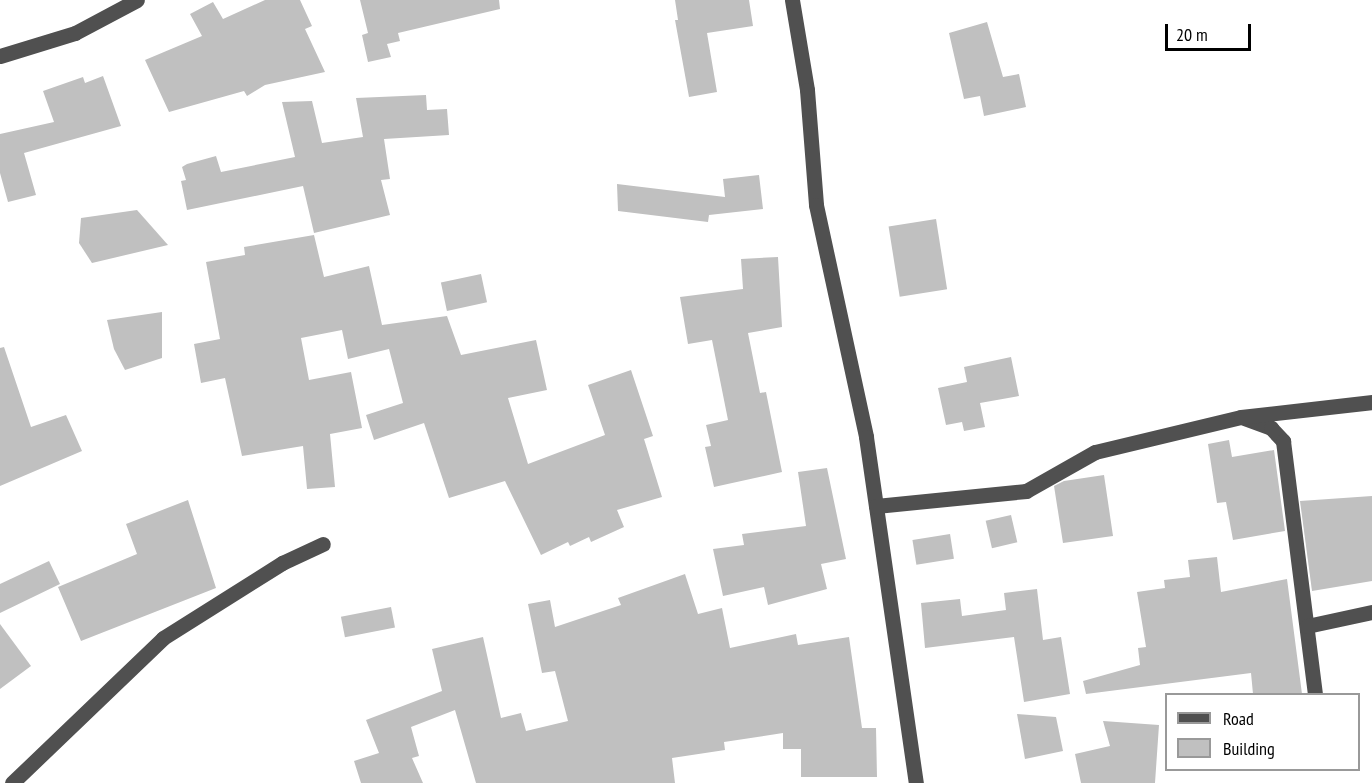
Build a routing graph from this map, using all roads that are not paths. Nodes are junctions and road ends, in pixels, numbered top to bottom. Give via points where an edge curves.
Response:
1 (137, 0) edge
2 (792, 0) edge
3 (0, 56) edge
4 (1372, 402) edge
5 (1241, 417) junction
6 (876, 507) junction
7 (323, 544) dead end
8 (1372, 612) edge
9 (1307, 626) junction
10 (1315, 693) edge
11 (12, 783) edge
12 (916, 783) edge

1 - 3 street via 75,33
2 - 6 street via 807,90 816,205
4 - 5 street
5 - 6 street via 1095,452 1026,491
5 - 9 street via 1271,428 1283,441
6 - 12 street
7 - 11 street via 282,563 163,638
8 - 9 street
9 - 10 street

